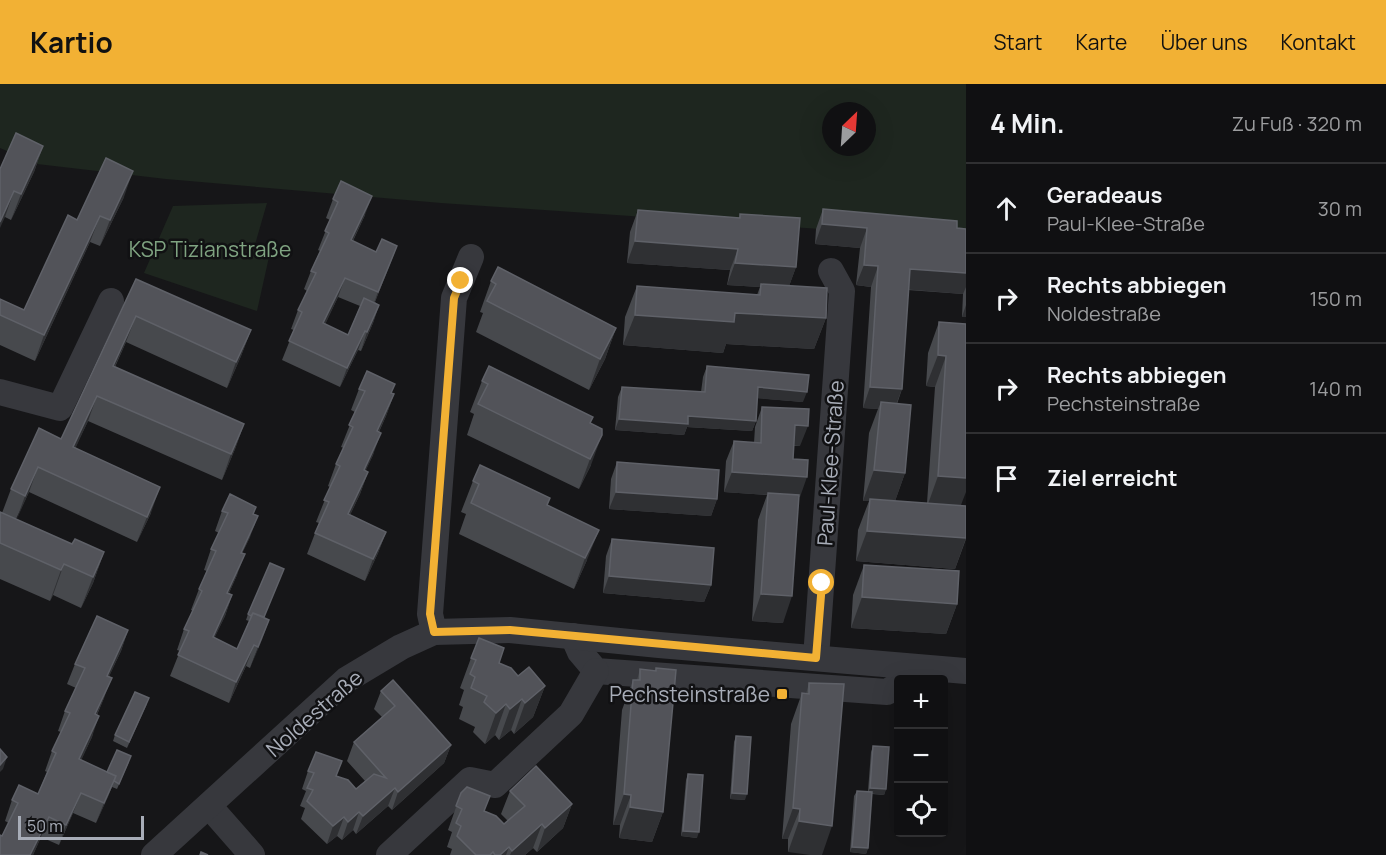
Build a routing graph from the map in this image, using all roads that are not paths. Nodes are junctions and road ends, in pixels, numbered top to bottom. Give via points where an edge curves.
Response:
1 (471, 257) dead end
2 (831, 271) dead end
3 (111, 301) dead end
4 (0, 392) edge
5 (434, 632) junction
6 (573, 636) junction
7 (816, 658) junction
8 (596, 671) junction
9 (966, 671) edge
10 (896, 675) edge
11 (925, 675) edge
12 (894, 686) edge
13 (209, 806) junction
14 (154, 855) edge
15 (252, 855) edge
16 (388, 855) edge

1 - 5 street via 454,298 430,614
2 - 7 street, Paul-Klee-Straße via 842,291
3 - 4 street via 60,408
5 - 6 street, Noldestraße via 510,630
5 - 13 street, Noldestraße via 401,646 346,680
6 - 7 street, Noldestraße
6 - 8 street
7 - 10 street, Noldestraße
8 - 12 street, Noldestraße via 887,692
8 - 16 street via 572,714 495,785 470,780
9 - 11 street, Noldestraße
13 - 14 street, Noldestraße
13 - 15 street

